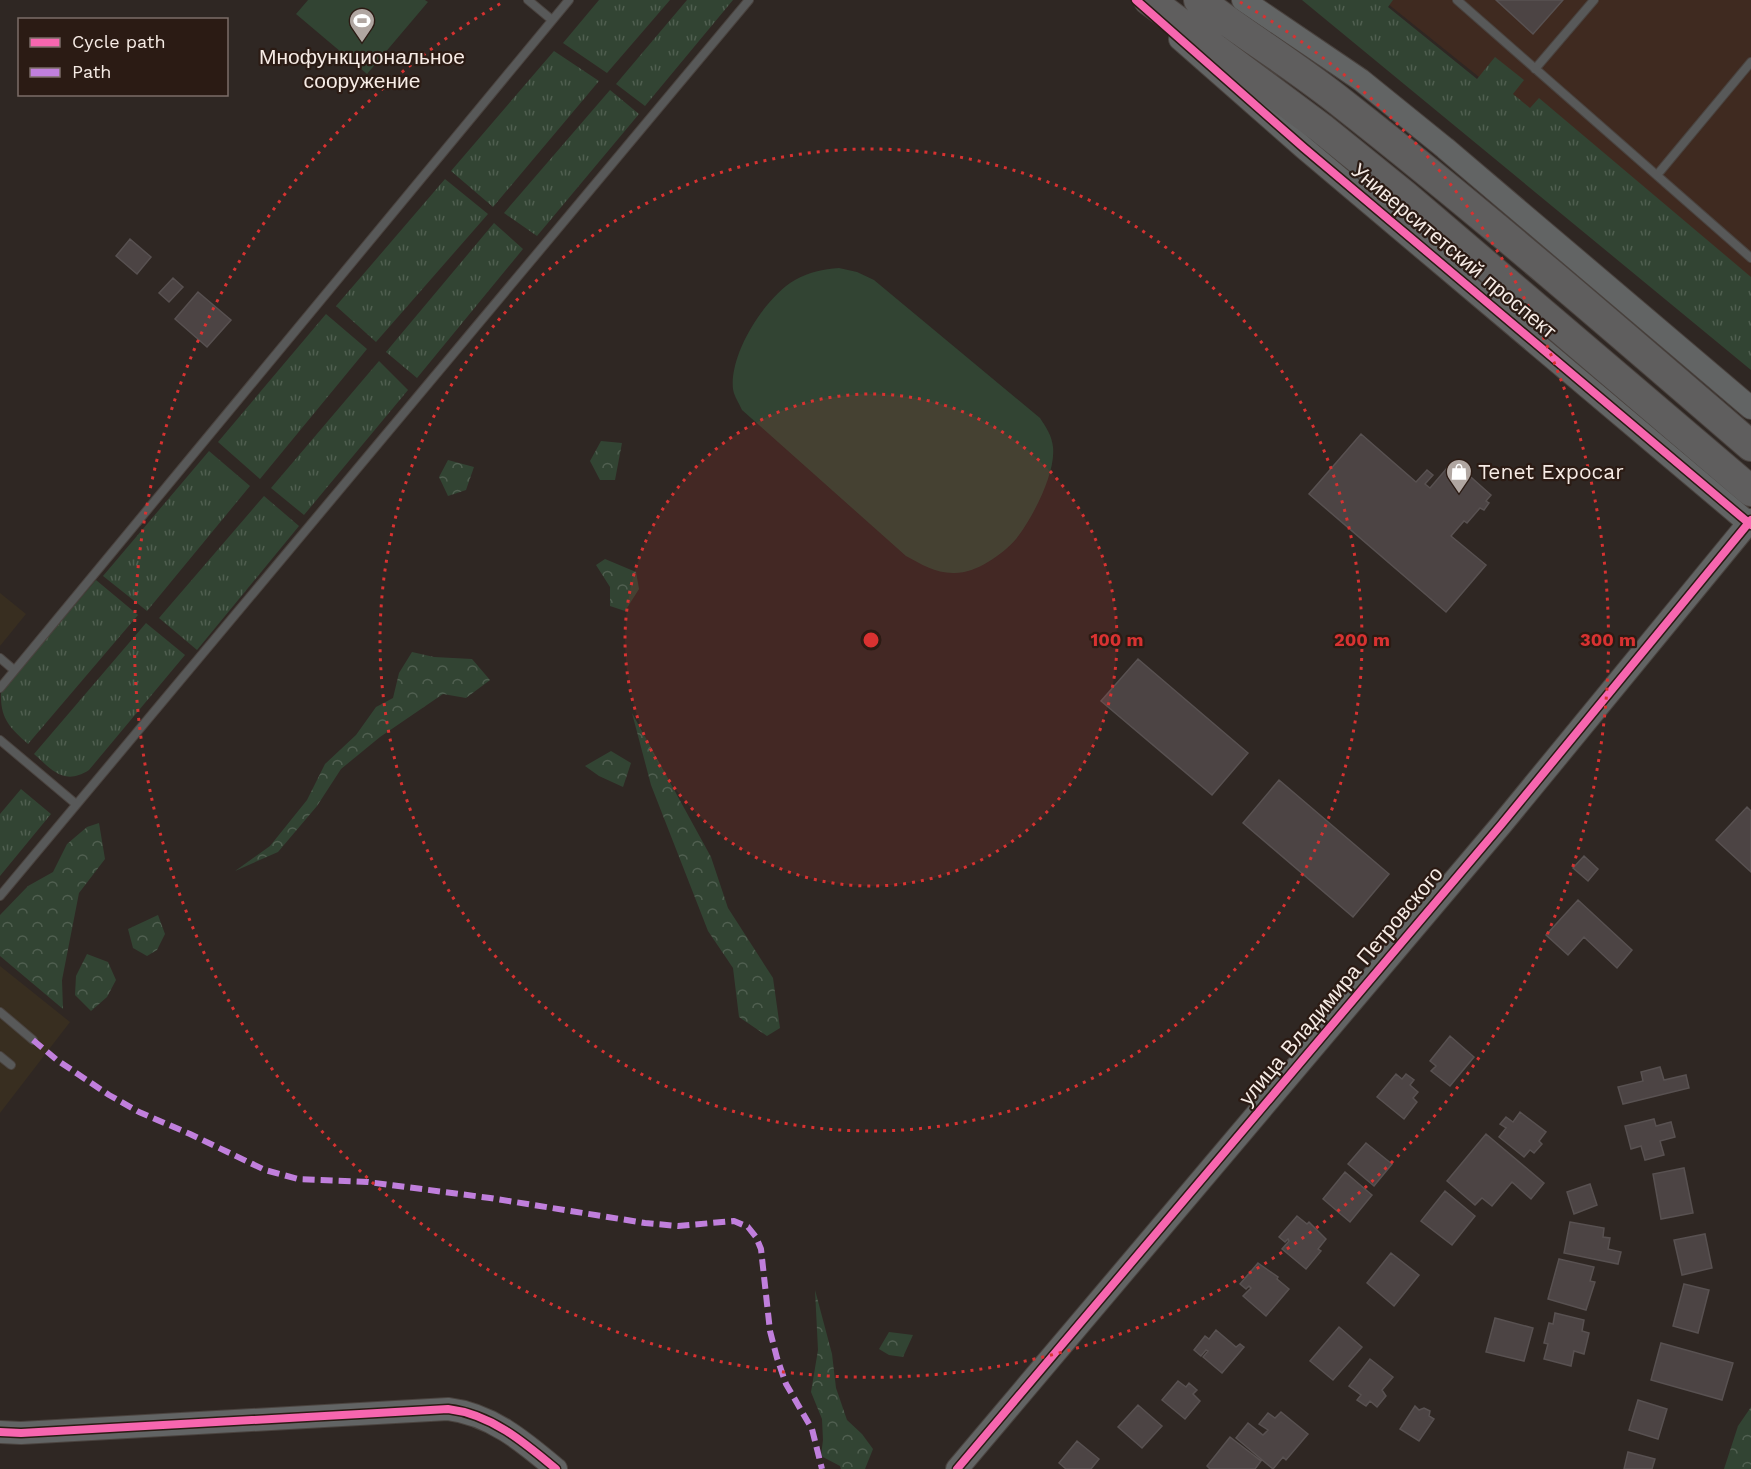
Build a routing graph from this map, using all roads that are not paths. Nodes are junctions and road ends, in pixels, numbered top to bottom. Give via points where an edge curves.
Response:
1 (528, 0) edge
2 (569, 0) edge
3 (749, 0) edge
4 (1136, 0) edge
5 (1149, 0) edge
6 (1199, 0) edge
7 (1243, 0) edge
8 (1457, 0) edge
9 (1594, 0) edge
10 (552, 20) junction
11 (1751, 62) edge
12 (1535, 69) junction
13 (1657, 176) junction
14 (1751, 258) edge
15 (1751, 408) edge
16 (1751, 446) edge
17 (1751, 491) edge
18 (1750, 522) edge
19 (0, 658) edge
20 (14, 670) junction
21 (0, 688) edge
22 (0, 740) edge
23 (76, 804) junction
24 (0, 896) edge
25 (0, 1012) edge
26 (33, 1040) dead end
27 (0, 1056) edge
28 (11, 1065) dead end
29 (0, 1432) edge
30 (556, 1469) edge
31 (957, 1469) edge

1 - 10 lane
2 - 10 lane
3 - 23 lane
4 - 18 street, Университетский проспект via 1304,148
5 - 17 highway, Университетский проспект via 1396,189
6 - 16 highway, Университетский проспект via 1341,102 1444,184
7 - 15 street via 1395,107
8 - 12 lane
9 - 12 lane
10 - 20 lane
11 - 13 lane
12 - 13 lane
13 - 14 lane
18 - 31 street, улица Владимира Петровского via 1494,834
19 - 20 lane
20 - 21 lane
22 - 23 lane
23 - 24 lane
25 - 26 lane
27 - 28 lane
29 - 30 street via 448,1409 463,1410 495,1424

